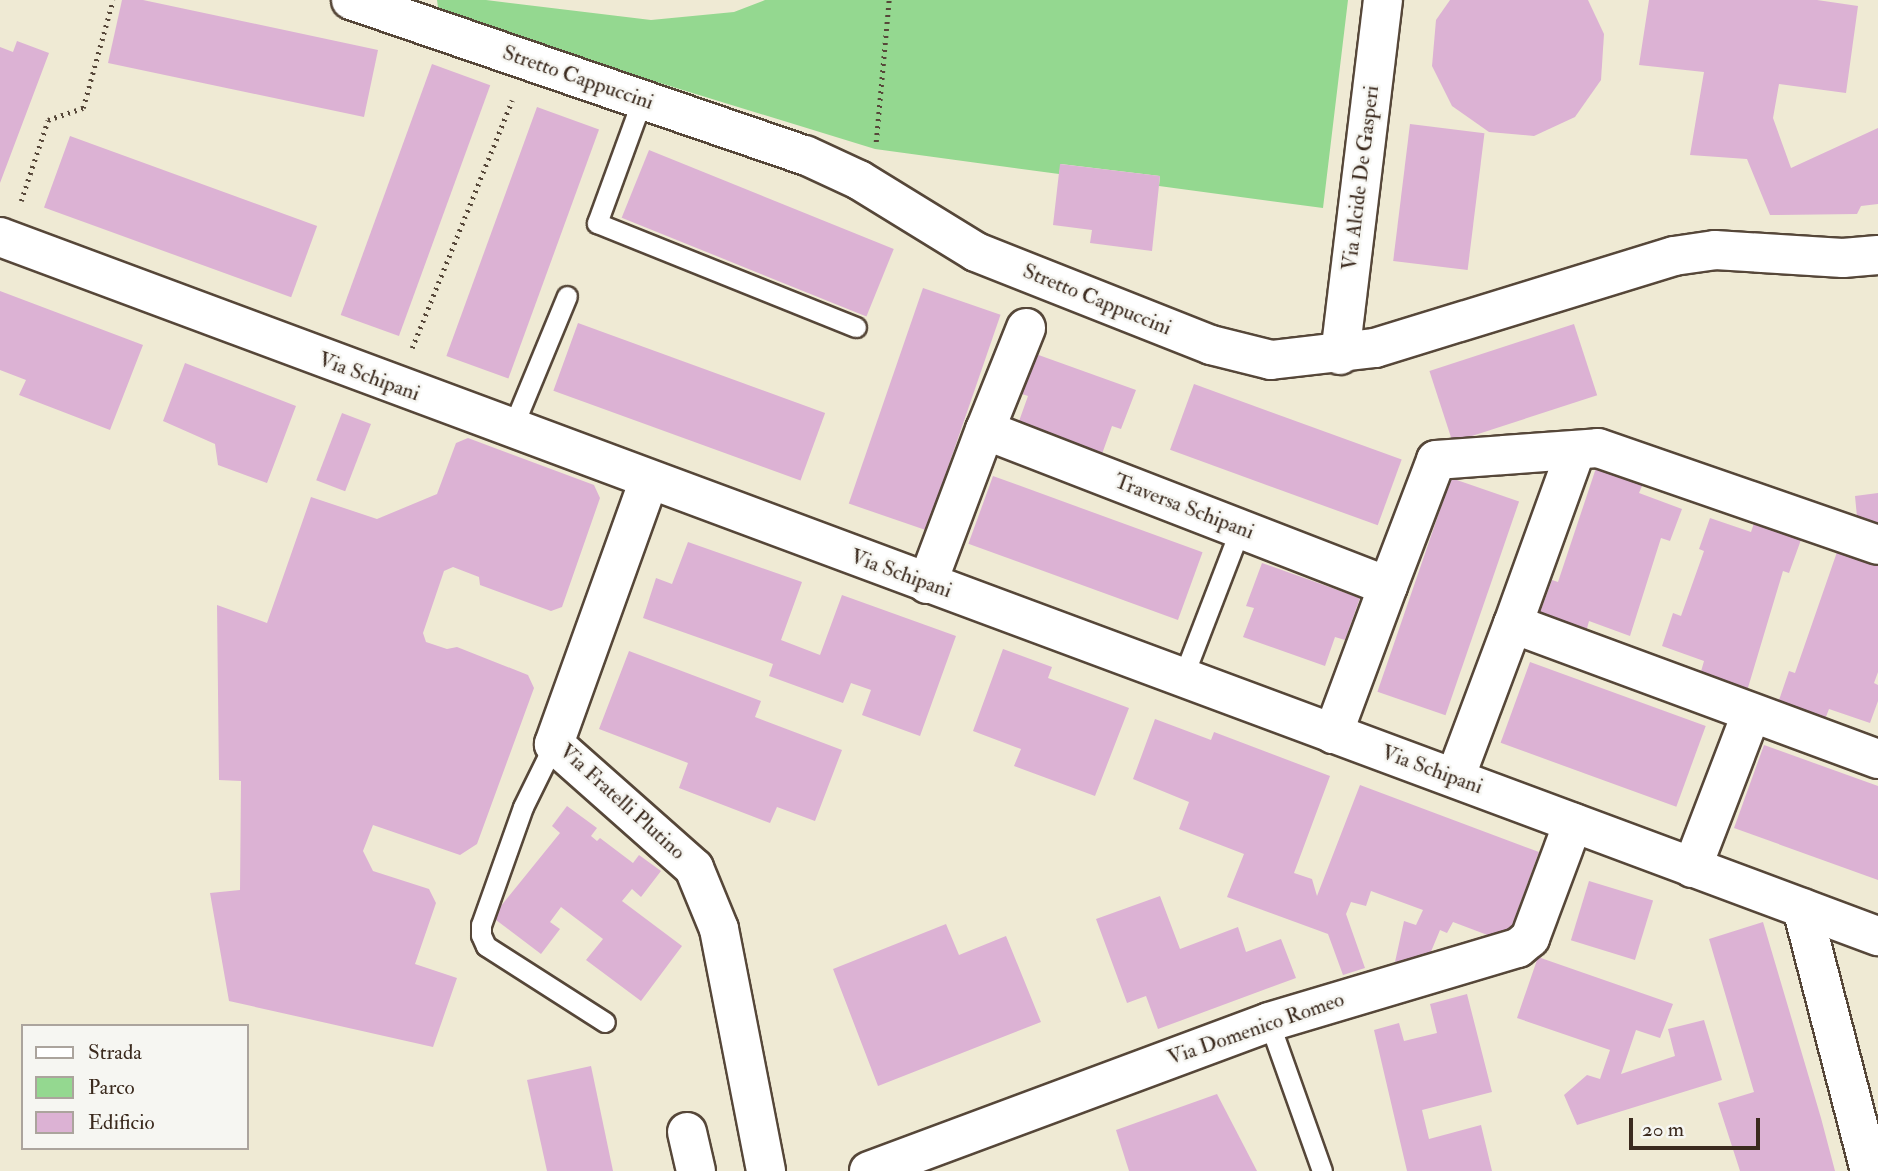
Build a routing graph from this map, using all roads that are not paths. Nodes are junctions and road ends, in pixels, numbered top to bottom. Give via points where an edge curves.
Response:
1 (351, 0) edge
2 (1383, 0) edge
3 (642, 100) junction
4 (4, 239) edge
5 (1878, 255) edge
6 (567, 296) dead end
7 (856, 327) dead end
8 (1026, 328) dead end
9 (1340, 355) junction
10 (511, 430) junction
11 (985, 430) junction
12 (1576, 450) junction
13 (649, 480) junction
14 (1240, 529) junction
15 (1878, 545) edge
16 (928, 584) junction
17 (1388, 586) junction
18 (1513, 624) junction
19 (1183, 677) junction
20 (1751, 713) junction
21 (1332, 734) junction
22 (554, 744) junction
23 (1878, 759) edge
24 (1455, 778) junction
25 (1573, 823) junction
26 (1692, 868) junction
27 (1802, 908) junction
28 (1878, 936) edge
29 (605, 1022) dead end
30 (1269, 1022) junction
31 (687, 1132) dead end
32 (696, 1171) edge
33 (766, 1171) edge
34 (869, 1171) edge
35 (1322, 1171) edge
36 (1870, 1171) edge

1 - 3 street, Stretto Cappuccini
2 - 9 street, Via Alcide De Gasperi
3 - 7 lane via 597,223
3 - 9 street, Stretto Cappuccini via 805,155 859,180 976,252 1211,345 1271,360
4 - 10 street, Via Schipani
5 - 9 street, Stretto Cappuccini via 1843,258 1716,250 1674,256
6 - 10 lane
8 - 11 street
10 - 13 street, Via Schipani
11 - 14 street, Traversa Schipani
11 - 16 street
12 - 15 street via 1598,448
12 - 17 street via 1436,460
12 - 18 street
13 - 16 street, Via Schipani
13 - 22 street, Via Fratelli Plutino
14 - 17 street, Traversa Schipani
14 - 19 lane
16 - 19 street, Via Schipani
17 - 21 street
18 - 20 street
18 - 24 street
19 - 21 street, Via Schipani
20 - 23 street
20 - 26 street
21 - 24 street, Via Schipani
22 - 29 lane via 523,807 481,935 486,946
22 - 33 street, Via Fratelli Plutino via 694,868 719,929
24 - 25 street, Via Schipani
25 - 26 street, Via Schipani
25 - 30 street, Via Domenico Romeo via 1530,938 1518,948
26 - 27 street, Via Schipani
27 - 28 street, Via Schipani
27 - 36 street
30 - 34 street, Via Domenico Romeo
30 - 35 lane
31 - 32 street

